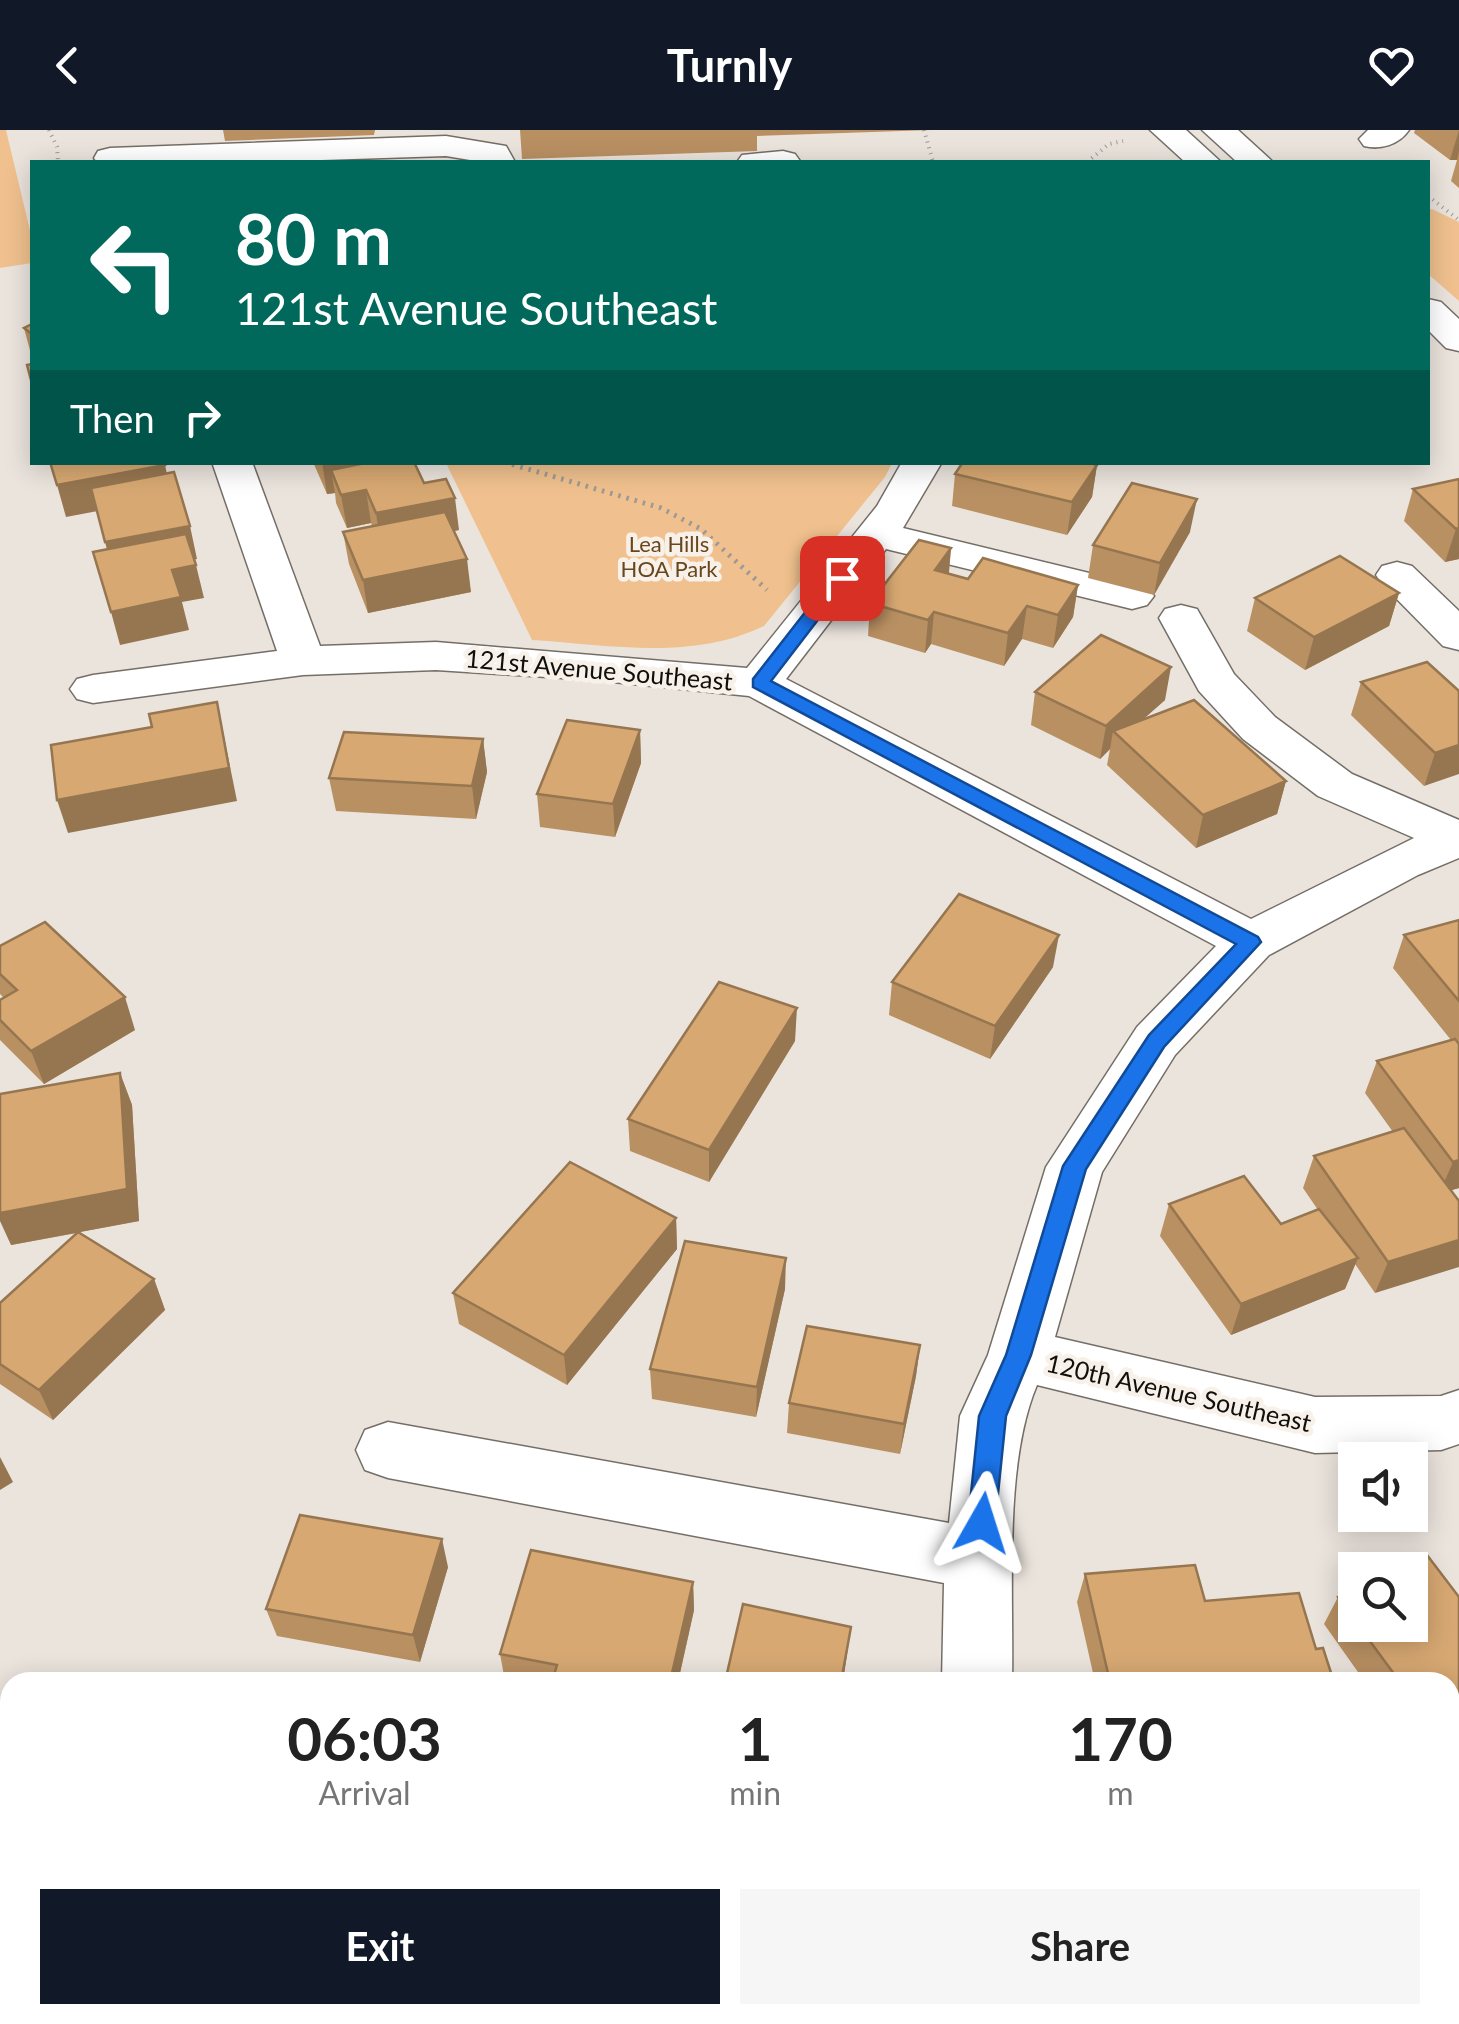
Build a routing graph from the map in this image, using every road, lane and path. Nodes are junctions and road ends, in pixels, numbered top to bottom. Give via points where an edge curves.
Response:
1 (49, 130) edge
2 (924, 130) edge
3 (1166, 130) edge
4 (1218, 130) edge
5 (1134, 139) dead end
6 (108, 150) edge
7 (58, 160) edge
8 (497, 160) edge
9 (932, 160) edge
10 (1089, 160) edge
11 (1202, 160) edge
12 (1254, 160) edge
13 (1430, 198) edge
14 (1459, 220) edge
15 (1430, 312) edge
16 (1459, 340) edge
17 (1430, 345) edge
18 (1459, 366) edge
19 (233, 465) edge
20 (514, 465) edge
21 (920, 465) edge
22 (876, 534) junction
23 (1397, 575) dead end
24 (1132, 596) dead end
25 (1181, 618) dead end
26 (805, 624) junction
27 (1459, 636) edge
28 (303, 661) junction
29 (760, 683) junction
30 (93, 689) dead end
31 (1459, 839) edge
32 (1251, 942) junction
33 (1018, 1355) junction
34 (1459, 1416) edge
35 (388, 1450) dead end
36 (978, 1558) junction
37 (977, 1672) edge

1 - 7 path
2 - 9 path
3 - 11 street
4 - 12 street
5 - 10 path via 1109,144
6 - 8 street via 446,146 494,153
13 - 14 path
15 - 16 street
17 - 18 street
19 - 28 street
20 - 26 path via 661,508 701,530
21 - 22 street
22 - 24 street
22 - 26 street
23 - 27 street
25 - 31 street via 1215,681 1259,728 1335,786
26 - 29 street
28 - 29 street, 121st Avenue Southeast via 436,656
28 - 30 street, 121st Avenue Southeast
29 - 32 street, 121st Avenue Southeast
31 - 32 street
32 - 33 street via 1156,1041 1075,1166
33 - 34 street, 120th Avenue Southeast via 1316,1425 1440,1423
33 - 36 street via 992,1416
35 - 36 street
36 - 37 street

